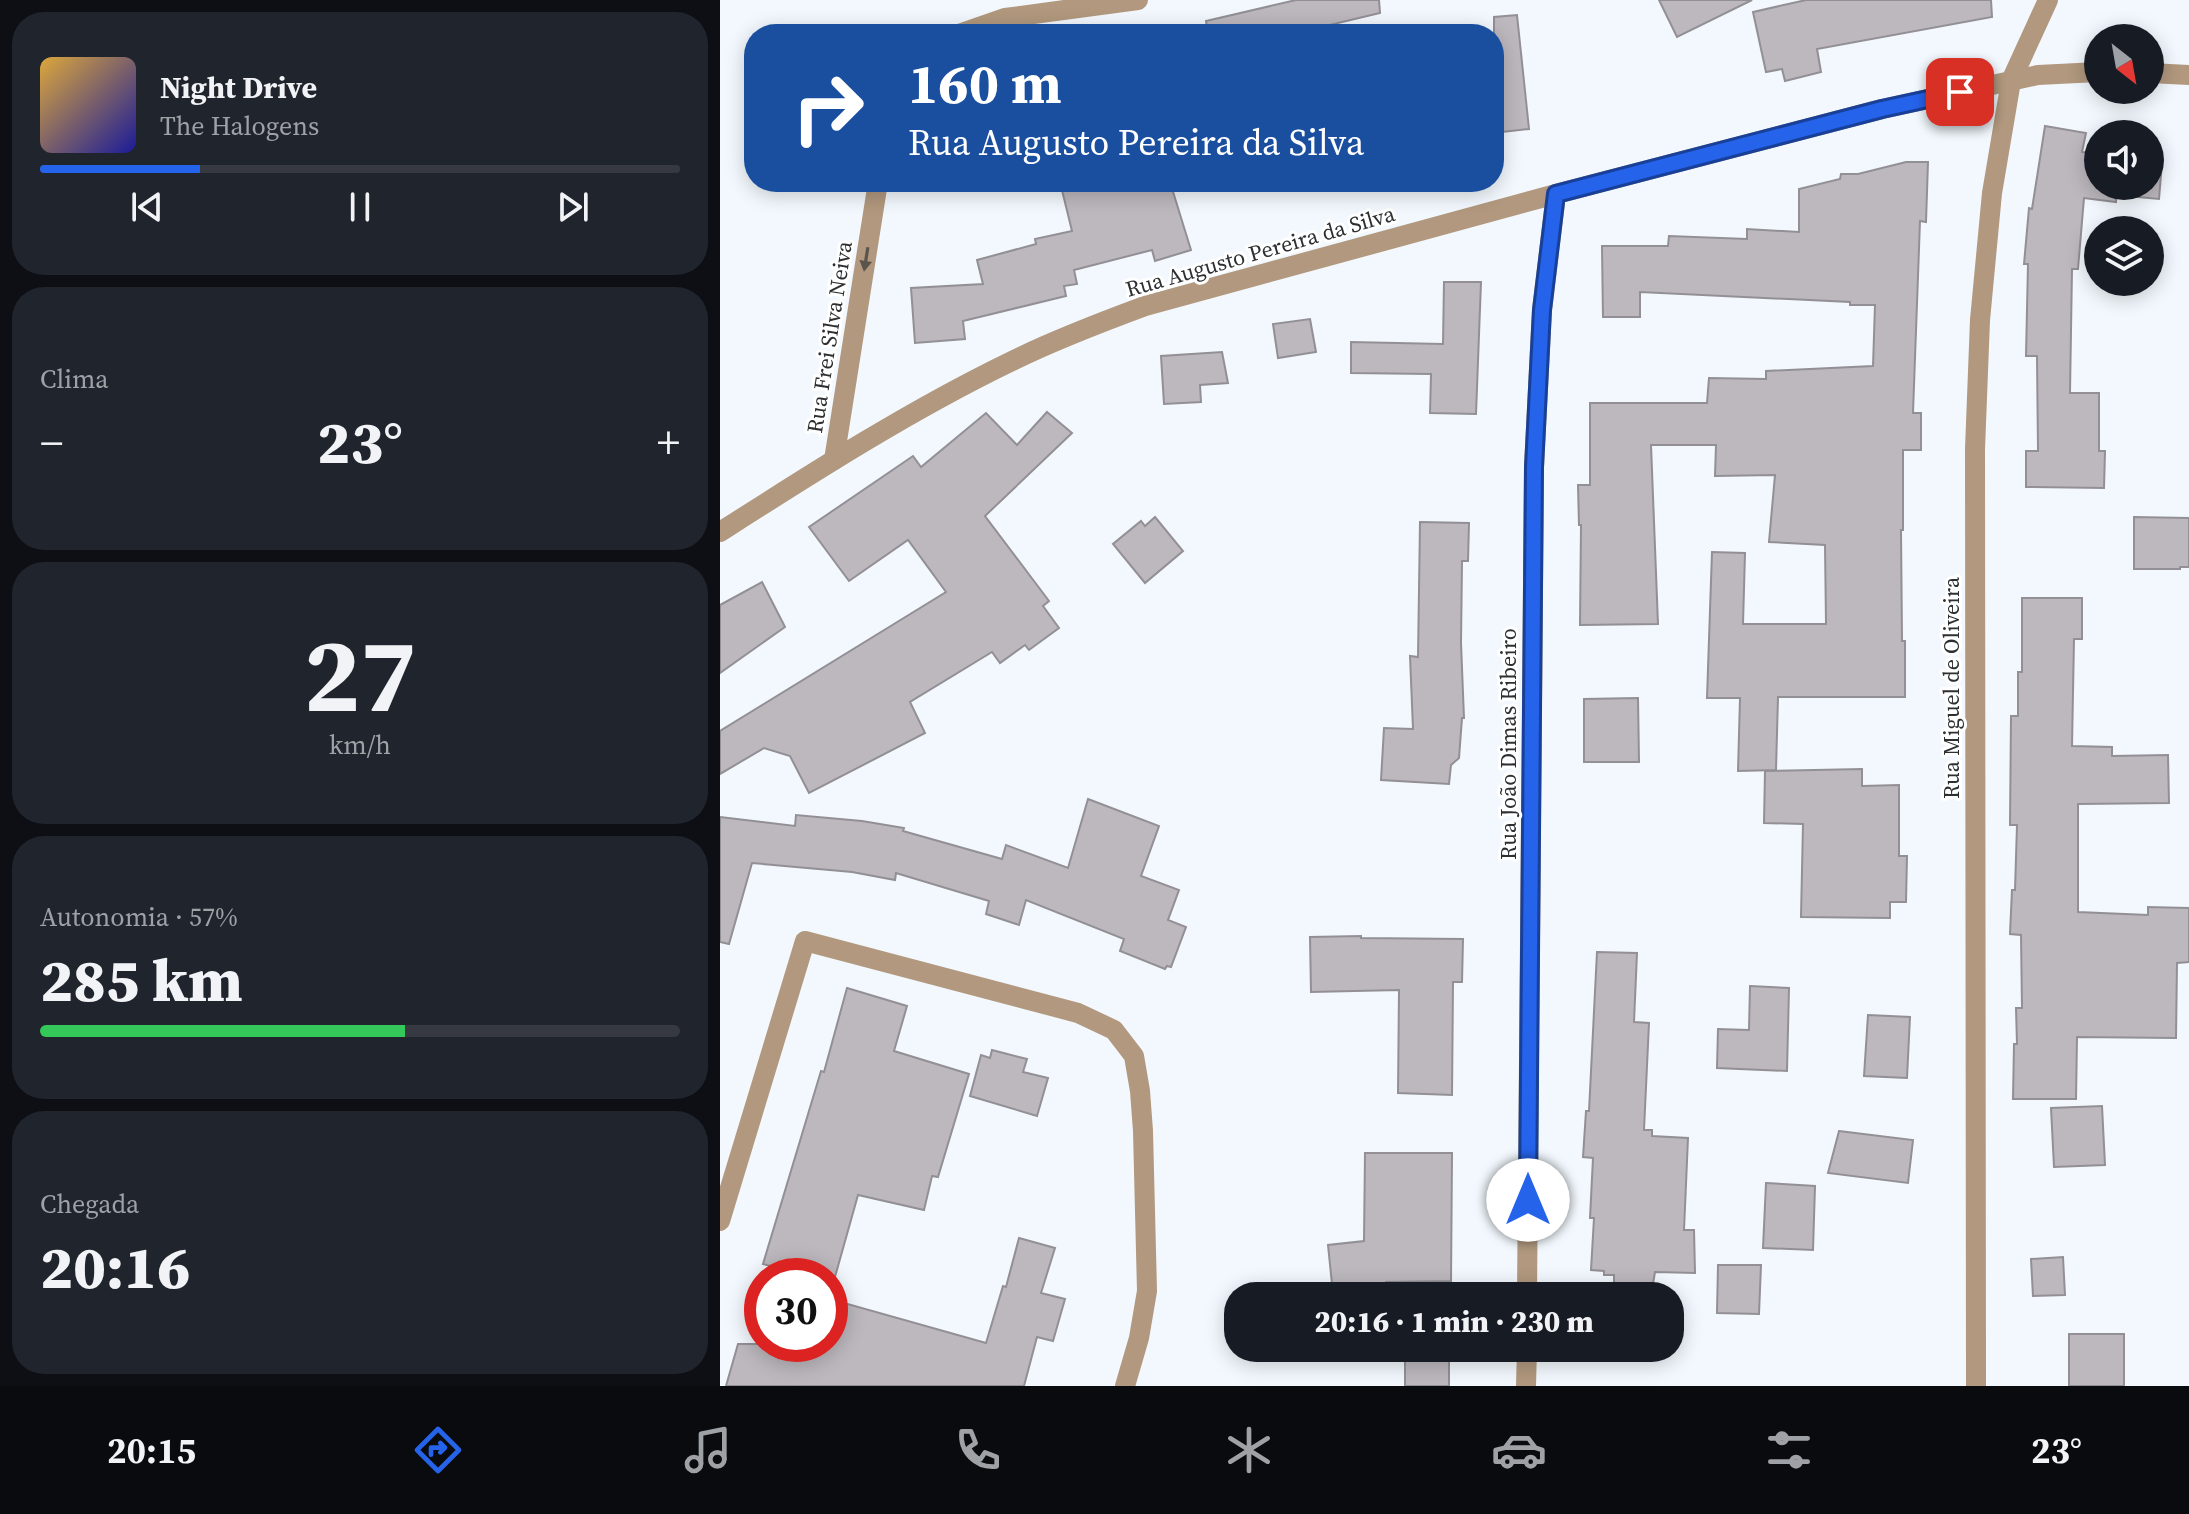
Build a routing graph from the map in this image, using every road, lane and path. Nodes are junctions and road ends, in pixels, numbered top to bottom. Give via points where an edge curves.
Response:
1 (1138, 0) edge
2 (2048, 0) edge
3 (988, 24) edge
4 (2084, 73) edge
5 (2164, 74) edge
6 (2189, 75) edge
7 (2011, 81) junction
8 (876, 192) edge
9 (1556, 194) junction
10 (834, 460) junction
11 (720, 532) edge
12 (720, 1221) edge
13 (1527, 1282) edge
14 (1527, 1362) edge
15 (1125, 1386) edge
16 (1526, 1386) edge
17 (1976, 1386) edge

1 - 3 street
2 - 7 street, Rua Miguel de Oliveira
4 - 7 street, Rua Augusto Pereira da Silva
5 - 6 street
7 - 9 street, Rua Augusto Pereira da Silva
7 - 17 street, Rua Miguel de Oliveira via 1992,193 1975,449
8 -> 10 street, Rua Frei Silva Neiva
9 - 10 street, Rua Augusto Pereira da Silva via 1107,320 1010,361
9 - 13 street, Rua João Dimas Ribeiro via 1542,310 1534,467
10 - 11 street, Rua Frei Silva Neiva
12 - 15 street via 805,941 1078,1013 1114,1030 1134,1056 1140,1091 1147,1291
14 - 16 street

